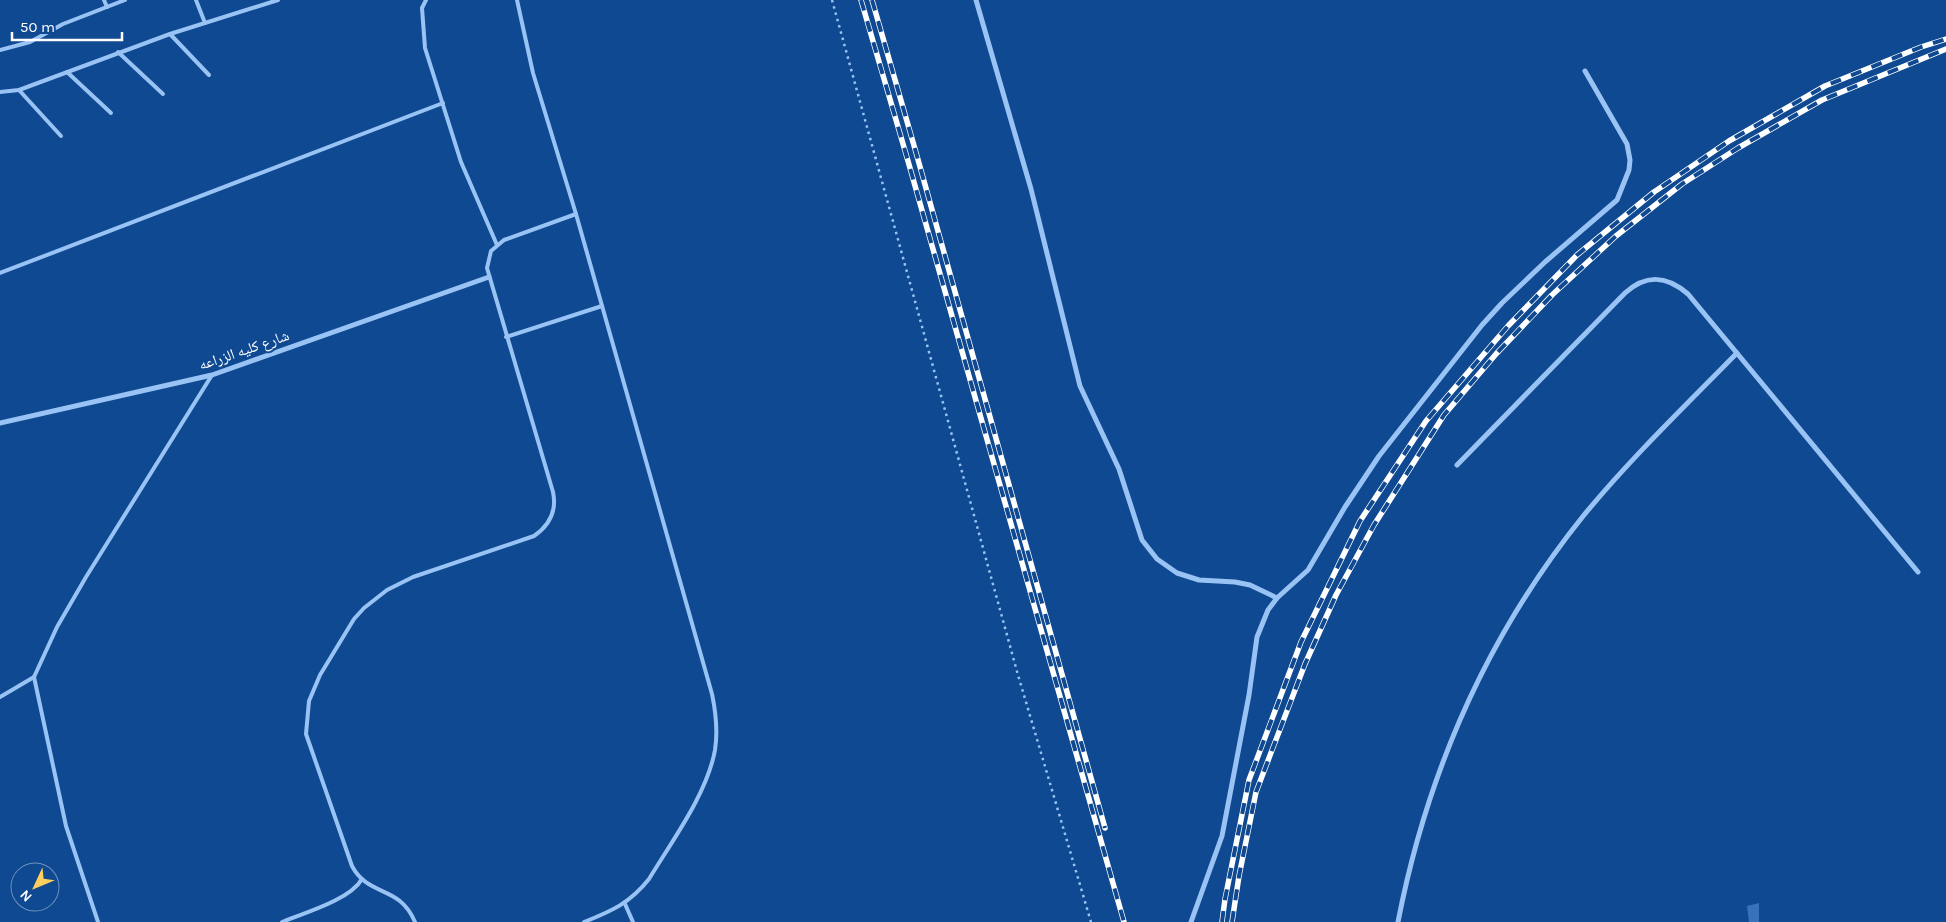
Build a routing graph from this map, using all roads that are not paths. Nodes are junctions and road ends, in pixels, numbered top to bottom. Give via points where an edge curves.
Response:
1 (104, 0) edge
2 (125, 0) edge
3 (196, 0) edge
4 (278, 0) edge
5 (426, 0) edge
6 (517, 0) edge
7 (976, 0) edge
8 (107, 7) junction
9 (206, 23) junction
10 (170, 34) junction
11 (0, 50) edge
12 (118, 52) junction
13 (1585, 71) dead end
14 (67, 72) junction
15 (209, 75) dead end
16 (19, 90) junction
17 (0, 92) edge
18 (163, 94) dead end
19 (442, 102) junction
20 (111, 113) dead end
21 (61, 136) dead end
22 (576, 214) junction
23 (496, 245) junction
24 (0, 272) edge
25 (489, 276) junction
26 (602, 306) junction
27 (506, 337) junction
28 (1737, 353) junction
29 (212, 375) junction
30 (0, 423) edge
31 (1457, 465) dead end
32 (1918, 572) dead end
33 (1277, 598) junction
34 (34, 677) junction
35 (0, 697) edge
36 (362, 880) junction
37 (625, 904) junction
38 (98, 922) edge
39 (282, 922) edge
40 (415, 922) edge
41 (584, 922) edge
42 (633, 922) edge
43 (1191, 922) edge
44 (1398, 922) edge

1 - 8 lane
2 - 8 lane
3 - 9 lane
4 - 9 lane
5 - 19 lane via 422,8 425,48
6 - 22 lane via 533,73
7 - 33 street via 1031,189 1080,386 1118,469 1142,540 1157,559 1177,573 1199,580 1250,585
8 - 11 lane via 63,24 30,42
9 - 10 lane
10 - 12 lane
10 - 15 lane
12 - 14 lane
12 - 18 lane
13 - 33 street via 1627,144 1629,170 1617,200 1545,262 1482,326 1379,456 1313,564
14 - 16 lane
14 - 20 lane
16 - 17 lane
16 - 21 lane
19 - 23 lane via 461,162
19 - 24 lane
22 - 23 lane
22 - 26 lane
23 - 25 lane via 488,259
25 - 27 lane
25 - 29 street, شارع كليه الزراعه
26 - 27 lane
26 - 37 lane via 712,694 717,731 711,768 704,786 649,879
27 - 36 lane via 553,492 554,509 548,525 534,536 413,577 375,598 354,619 320,675 309,701 306,734 352,866
28 - 31 street via 1679,286 1656,279 1644,281 1624,293
28 - 32 street
28 - 44 street via 1584,515 1506,628 1463,710 1445,753 1416,840
29 - 30 street, شارع كليه الزراعه
29 - 34 lane via 86,576
33 - 43 street via 1257,637 1224,828
34 - 35 lane
34 - 38 lane via 66,826
36 - 39 lane via 349,894
36 - 40 lane via 403,902
37 - 41 lane
37 - 42 lane

